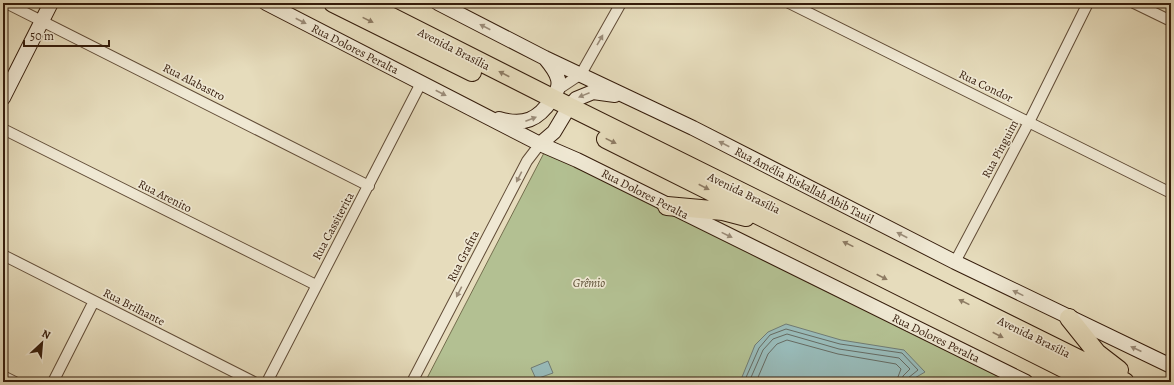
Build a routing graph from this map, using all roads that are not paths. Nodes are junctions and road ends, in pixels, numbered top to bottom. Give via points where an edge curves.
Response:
1 (6, 3) edge
2 (51, 3) edge
3 (266, 3) edge
4 (333, 3) edge
5 (364, 3) edge
6 (438, 3) edge
7 (621, 3) edge
8 (789, 3) edge
9 (1088, 3) edge
10 (1134, 3) edge
11 (42, 20) junction
12 (1171, 21) edge
13 (545, 58) junction
14 (581, 74) junction
15 (421, 83) junction
16 (3, 98) edge
17 (552, 99) junction
18 (631, 99) junction
19 (485, 115) junction
20 (564, 116) junction
21 (1029, 122) junction
22 (3, 129) edge
23 (540, 144) junction
24 (577, 160) junction
25 (369, 186) junction
26 (1171, 193) edge
27 (667, 206) junction
28 (799, 235) junction
29 (3, 255) edge
30 (955, 262) junction
31 (316, 286) junction
32 (94, 301) junction
33 (1069, 318) junction
34 (1171, 366) edge
35 (3, 376) edge
36 (14, 382) edge
37 (53, 382) edge
38 (254, 382) edge
39 (267, 382) edge
40 (412, 382) edge
41 (1026, 382) edge
42 (1091, 382) edge
43 (1125, 382) edge
44 (1136, 382) edge

1 - 11 street, Rua Alabastro
2 - 11 main road
3 -> 15 main road, Rua Dolores Peralta
4 -> 17 highway, Avenida Brasília
17 -> 5 highway, Avenida Brasília
13 -> 6 main road, Rua Amélia Riskallah Abib Tauil
14 -> 7 street
8 - 21 street, Rua Condor
9 - 21 street, Rua Pinguim
10 - 12 street
11 - 16 main road
11 - 25 street, Rua Alabastro
13 - 14 main road, Rua Amélia Riskallah Abib Tauil
13 - 17 main road via 558,79
14 - 17 street
14 - 18 main road, Rua Amélia Riskallah Abib Tauil
15 -> 19 main road, Rua Dolores Peralta
15 - 25 street, Rua Cassiterita
19 -> 17 main road via 509,122 527,121 538,116
17 - 20 highway, Avenida Brasília
18 -> 20 main road via 593,92 576,99
30 -> 18 main road, Rua Amélia Riskallah Abib Tauil
19 - 23 main road, Rua Dolores Peralta
20 - 23 main road via 554,132
20 - 24 main road via 561,141
20 -> 28 highway, Avenida Brasília
43 -> 20 highway, Avenida Brasília
21 - 26 street, Rua Condor
21 - 30 street, Rua Pinguim
22 - 31 street, Rua Arenito
23 - 24 main road, Rua Dolores Peralta
23 -> 40 street, Rua Grafita via 527,162
24 - 27 main road, Rua Dolores Peralta
25 - 31 street, Rua Cassiterita
27 - 28 highway via 723,211
27 -> 41 main road, Rua Dolores Peralta
28 -> 42 highway, Avenida Brasília
29 - 32 street, Rua Brilhante
33 -> 30 main road, Rua Amélia Riskallah Abib Tauil
31 - 39 street, Rua Cassiterita
32 - 37 street
32 - 38 street, Rua Brilhante
34 -> 33 main road, Rua Amélia Riskallah Abib Tauil
33 - 44 highway via 1097,353
35 - 36 street

